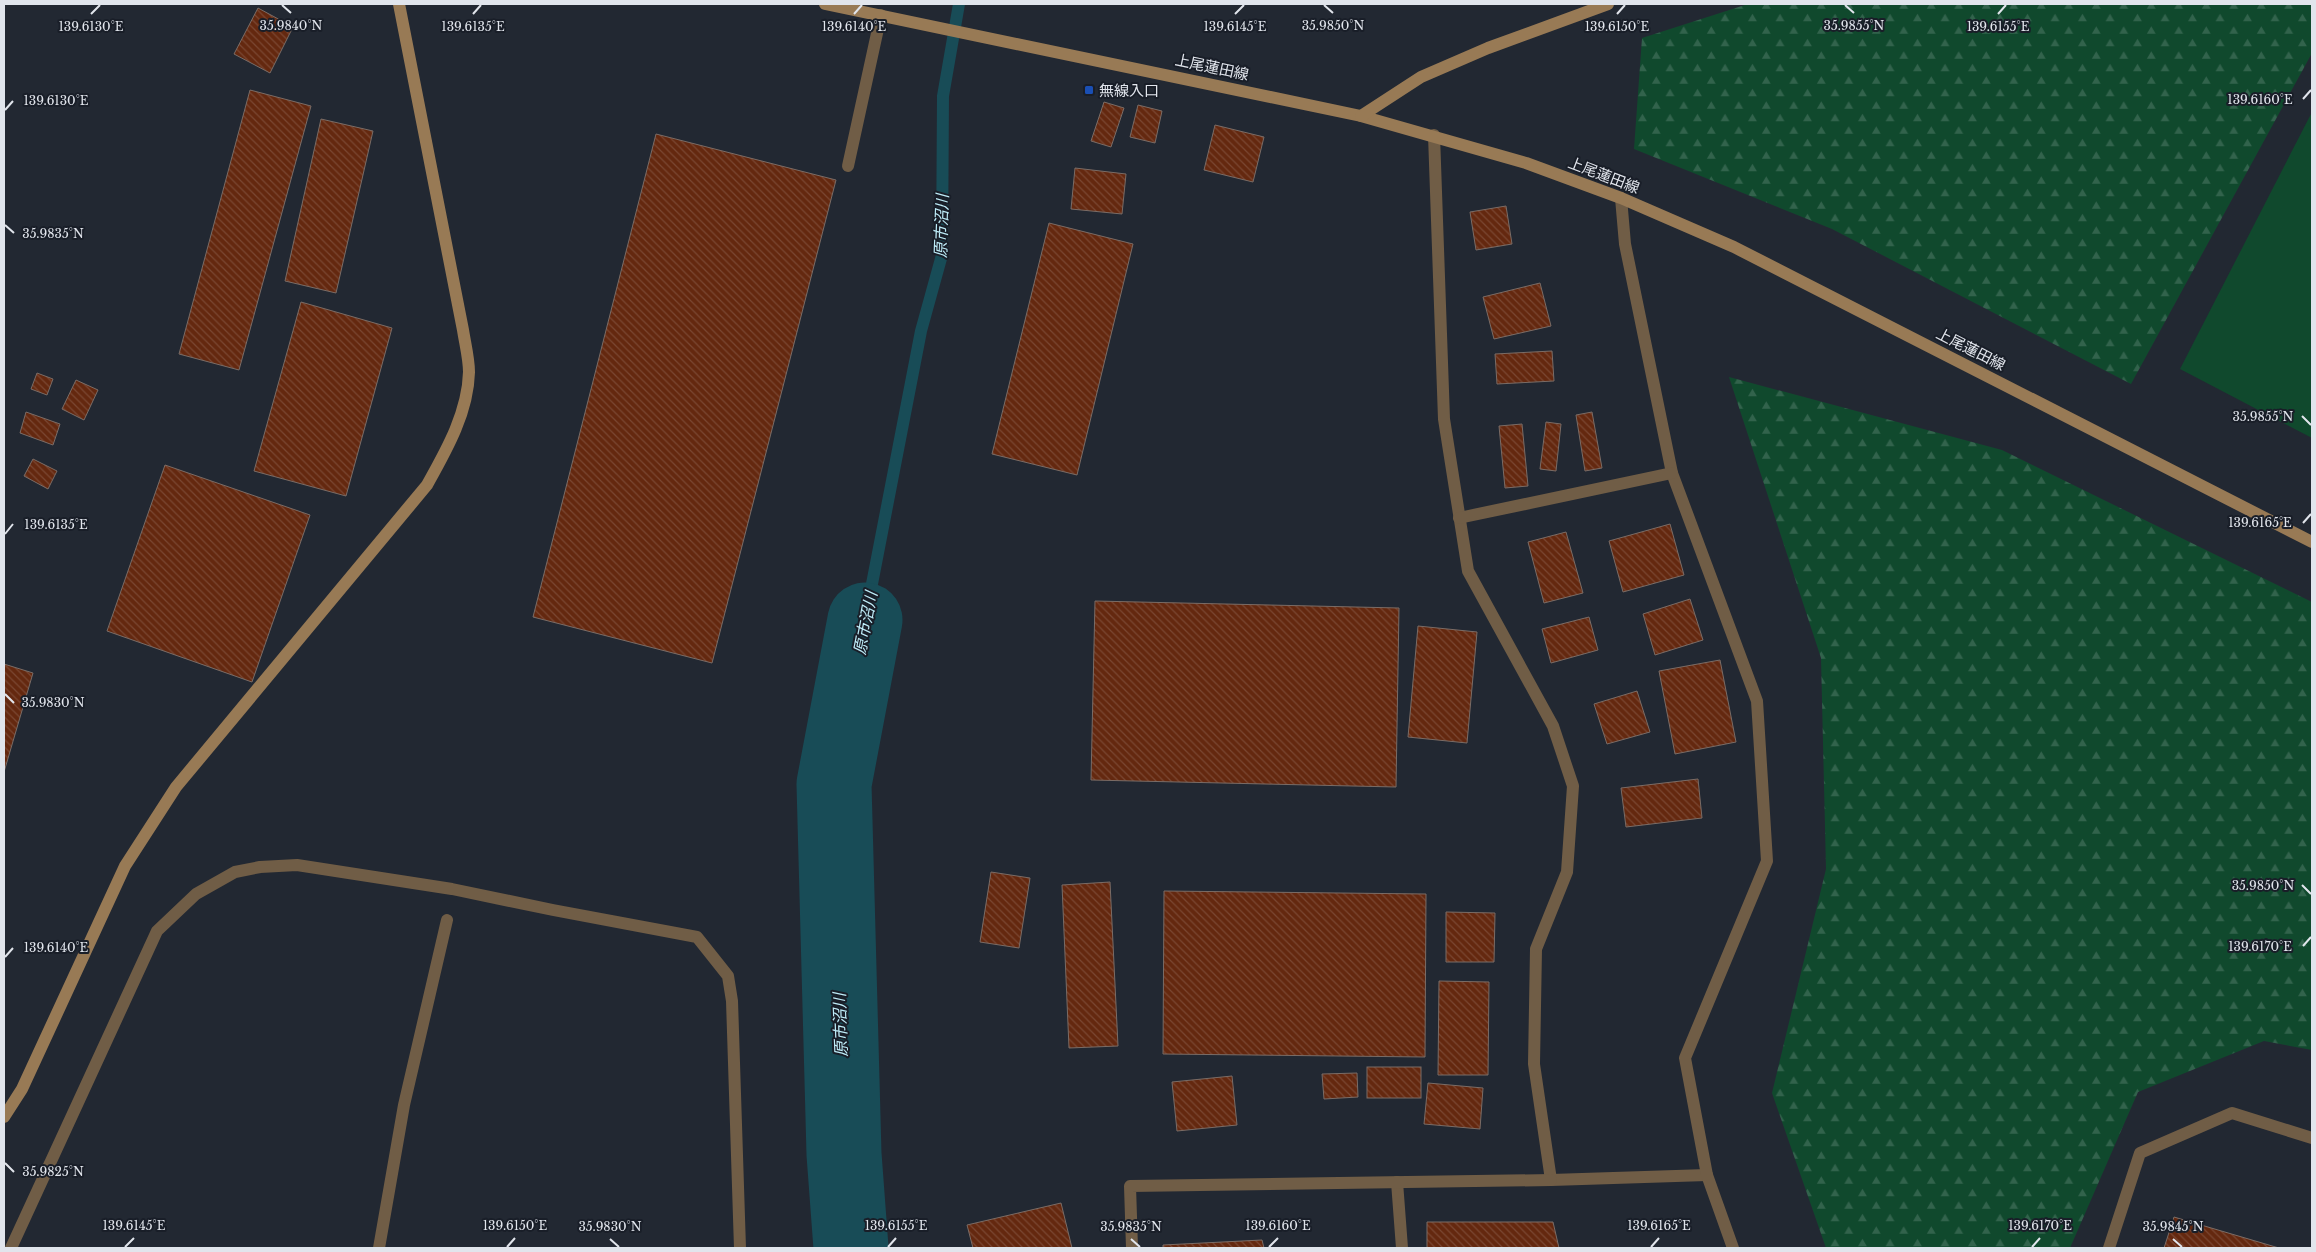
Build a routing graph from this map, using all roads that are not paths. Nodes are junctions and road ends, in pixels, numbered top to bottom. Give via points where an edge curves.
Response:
1 (398, 4) edge
2 (825, 4) edge
3 (1608, 4) edge
4 (881, 15) junction
5 (1361, 116) junction
6 (1434, 135) junction
7 (848, 166) dead end
8 (1621, 198) junction
9 (1672, 473) junction
10 (1459, 518) junction
11 (2312, 542) edge
12 (447, 920) dead end
13 (4, 1117) edge
14 (2312, 1138) edge
15 (1707, 1176) junction
16 (1551, 1180) junction
17 (1397, 1182) junction
18 (11, 1248) edge
19 (379, 1248) edge
20 (740, 1248) edge
21 (1132, 1248) edge
22 (1402, 1248) edge
23 (1733, 1248) edge
24 (2109, 1248) edge

1 - 13 main road via 463,330 469,372 462,411 447,449 427,485 171,795 126,866 22,1089
2 - 4 main road, 上尾蓮田線
3 - 5 main road via 1488,48 1421,77
4 - 5 main road, 上尾蓮田線
4 - 7 street
5 - 6 main road, 上尾蓮田線
6 - 8 main road, 上尾蓮田線 via 1526,163
6 - 10 street via 1444,419
8 - 9 street via 1625,244
8 - 11 main road, 上尾蓮田線 via 1734,247
9 - 10 street
9 - 15 street via 1758,701 1768,861 1685,1058
10 - 16 street via 1468,571 1553,726 1573,786 1566,872 1536,949 1534,1064
12 - 19 street via 404,1105
14 - 24 street via 2232,1113 2140,1153
15 - 16 street
15 - 23 street
16 - 17 street
17 - 21 street via 1130,1186
17 - 22 street
18 - 20 street via 157,931 196,894 235,872 297,865 452,889 698,937 728,976 732,1001

